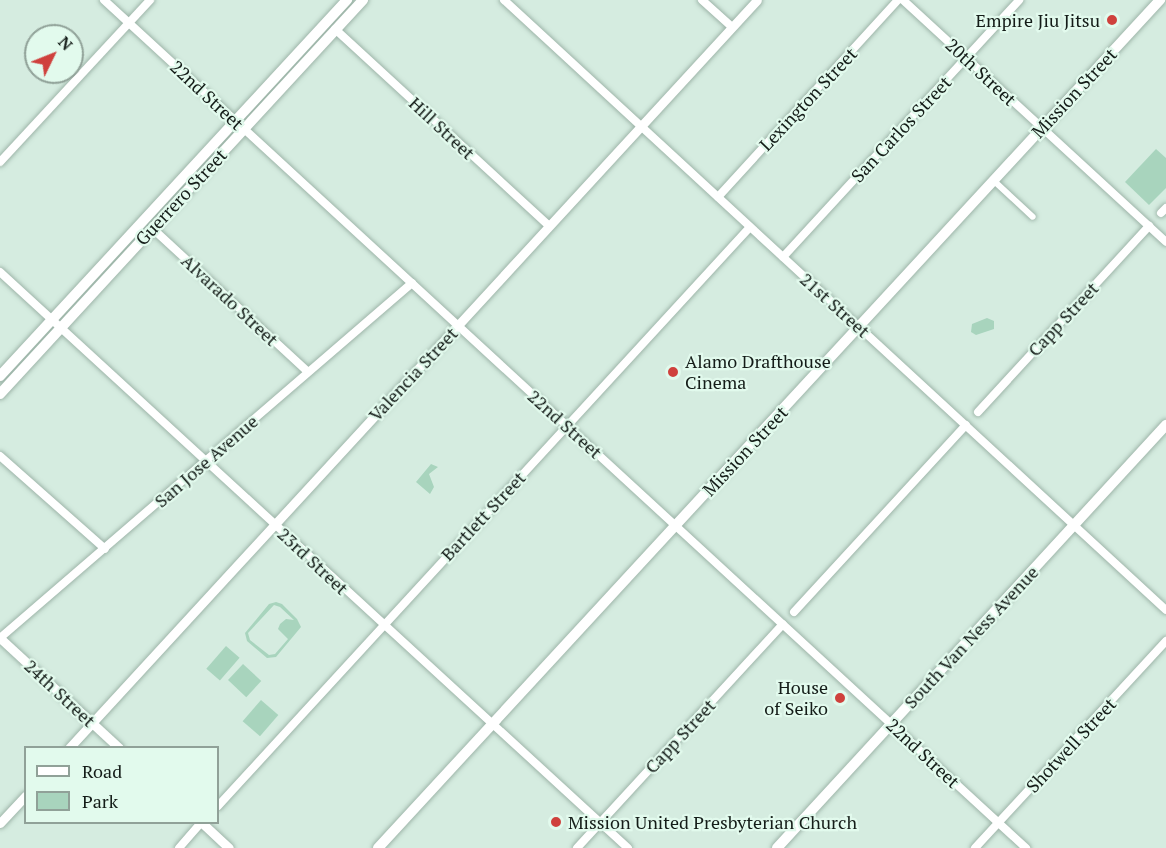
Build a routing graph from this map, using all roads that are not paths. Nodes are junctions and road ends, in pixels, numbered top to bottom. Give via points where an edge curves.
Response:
1 (104, 0) edge
2 (150, 0) edge
3 (347, 0) edge
4 (363, 0) edge
5 (504, 0) edge
6 (702, 0) edge
7 (757, 0) edge
8 (898, 0) edge
9 (903, 0) edge
10 (1019, 0) edge
11 (1160, 0) edge
12 (129, 23) junction
13 (732, 27) junction
14 (335, 29) junction
15 (966, 58) junction
16 (240, 125) junction
17 (641, 126) junction
18 (1042, 128) junction
19 (0, 162) edge
20 (993, 180) junction
21 (718, 197) junction
22 (1033, 217) dead end
23 (549, 226) junction
24 (1149, 226) junction
25 (750, 227) junction
26 (152, 228) junction
27 (1166, 242) edge
28 (783, 257) junction
29 (0, 272) edge
30 (412, 284) junction
31 (56, 324) junction
32 (458, 326) junction
33 (859, 326) junction
34 (308, 372) junction
35 (0, 376) edge
36 (0, 394) edge
37 (978, 412) dead end
38 (567, 425) junction
39 (966, 425) junction
40 (1166, 425) edge
41 (0, 456) edge
42 (205, 461) junction
43 (274, 524) junction
44 (676, 525) junction
45 (1074, 525) junction
46 (105, 549) junction
47 (1166, 610) edge
48 (794, 612) dead end
49 (783, 624) junction
50 (384, 625) junction
51 (0, 638) edge
52 (1166, 641) edge
53 (92, 722) junction
54 (891, 723) junction
55 (493, 724) junction
56 (70, 746) edge
57 (118, 746) edge
58 (24, 797) edge
59 (219, 805) edge
60 (999, 822) junction
61 (0, 823) edge
62 (600, 823) junction
63 (201, 824) edge
64 (203, 824) edge
65 (179, 848) edge
66 (229, 848) edge
67 (378, 848) edge
68 (577, 848) edge
69 (628, 848) edge
70 (777, 848) edge
71 (975, 848) edge
72 (1026, 848) edge

1 - 12 street, 22nd Street
2 - 12 street
3 - 16 main road, Guerrero Street
4 - 14 main road, Guerrero Street
5 - 17 street, 21st Street
6 - 13 street
7 - 13 street, Valencia Street
8 - 21 street, Lexington Street
9 - 15 street, 20th Street
10 - 15 street, San Carlos Street
11 - 18 main road, Mission Street
12 - 16 street, 22nd Street
12 - 19 street
13 - 17 street, Valencia Street
14 - 16 main road, Guerrero Street
14 - 23 street, Hill Street
15 - 18 street, 20th Street
15 - 28 street, San Carlos Street
16 - 26 main road, Guerrero Street
16 - 30 street, 22nd Street
16 - 31 main road, Guerrero Street
17 - 21 street, 21st Street
17 - 23 street, Valencia Street
18 - 20 main road, Mission Street
18 - 24 street, 20th Street
20 - 22 street
20 - 33 main road, Mission Street
21 - 25 street, 21st Street
23 - 32 street, Valencia Street
24 - 27 street, 20th Street
24 - 37 street, Capp Street
25 - 28 street, 21st Street
25 - 38 street, Bartlett Street
26 - 31 main road, Guerrero Street
26 - 34 street, Alvarado Street
28 - 33 street, 21st Street
29 - 31 street, 23rd Street
30 - 32 street, 22nd Street
30 - 34 street, San Jose Avenue
31 - 35 main road, Guerrero Street
31 - 36 main road, Guerrero Street
31 - 42 street, 23rd Street
32 - 38 street, 22nd Street
32 - 43 street, Valencia Street
33 - 39 street, 21st Street
33 - 44 main road, Mission Street
34 - 42 street, San Jose Avenue
38 - 44 street, 22nd Street
38 - 50 street, Bartlett Street
39 - 45 street, 21st Street
39 - 48 street
40 - 45 main road, South Van Ness Avenue
41 - 46 street
42 - 43 street, 23rd Street
42 - 46 street, San Jose Avenue
43 - 50 street, 23rd Street
43 - 53 street, Valencia Street
44 - 49 street, 22nd Street
44 - 55 main road, Mission Street
45 - 47 street, 21st Street
45 - 54 main road, South Van Ness Avenue
46 - 51 street, San Jose Avenue
49 - 54 street, 22nd Street
49 - 62 street, Capp Street
50 - 55 street, 23rd Street
50 - 59 street, Bartlett Street
51 - 53 street, 24th Street
52 - 60 street, Shotwell Street
53 - 56 street, Valencia Street
53 - 57 street, 24th Street
54 - 60 street, 22nd Street
54 - 70 main road, South Van Ness Avenue
55 - 62 street, 23rd Street
55 - 67 main road, Mission Street
58 - 61 street
60 - 71 street, Shotwell Street
60 - 72 street, 22nd Street
62 - 68 street, Capp Street
62 - 69 street, 23rd Street
63 - 65 street
64 - 66 street

